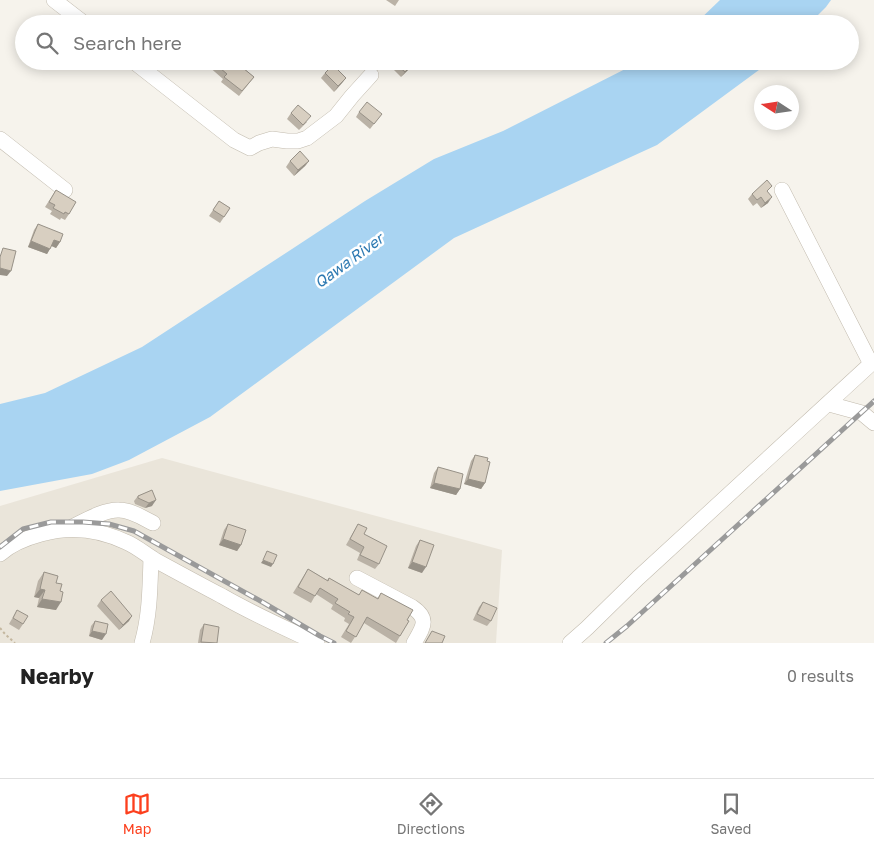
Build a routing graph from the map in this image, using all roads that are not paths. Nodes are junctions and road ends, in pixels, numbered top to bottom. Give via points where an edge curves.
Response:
1 (54, 0) edge
2 (73, 15) edge
3 (145, 70) edge
4 (371, 75) dead end
5 (0, 139) edge
6 (65, 190) dead end
7 (782, 190) dead end
8 (872, 363) edge
9 (829, 404) junction
10 (874, 423) edge
11 (153, 523) dead end
12 (66, 530) junction
13 (0, 554) edge
14 (151, 558) junction
15 (357, 578) dead end
16 (142, 643) edge
17 (318, 643) edge
18 (414, 643) edge
19 (570, 643) edge

1 - 2 street
3 - 4 street via 234,140 250,148 272,139 298,141 307,138 336,116
5 - 6 street
7 - 8 street
8 - 9 street
9 - 10 street via 862,413
9 - 19 street
11 - 12 street via 119,510
12 - 13 street via 19,541
12 - 14 street via 110,536
14 - 16 street via 150,603
14 - 17 street via 242,608
15 - 18 street via 412,606 423,616 422,629

